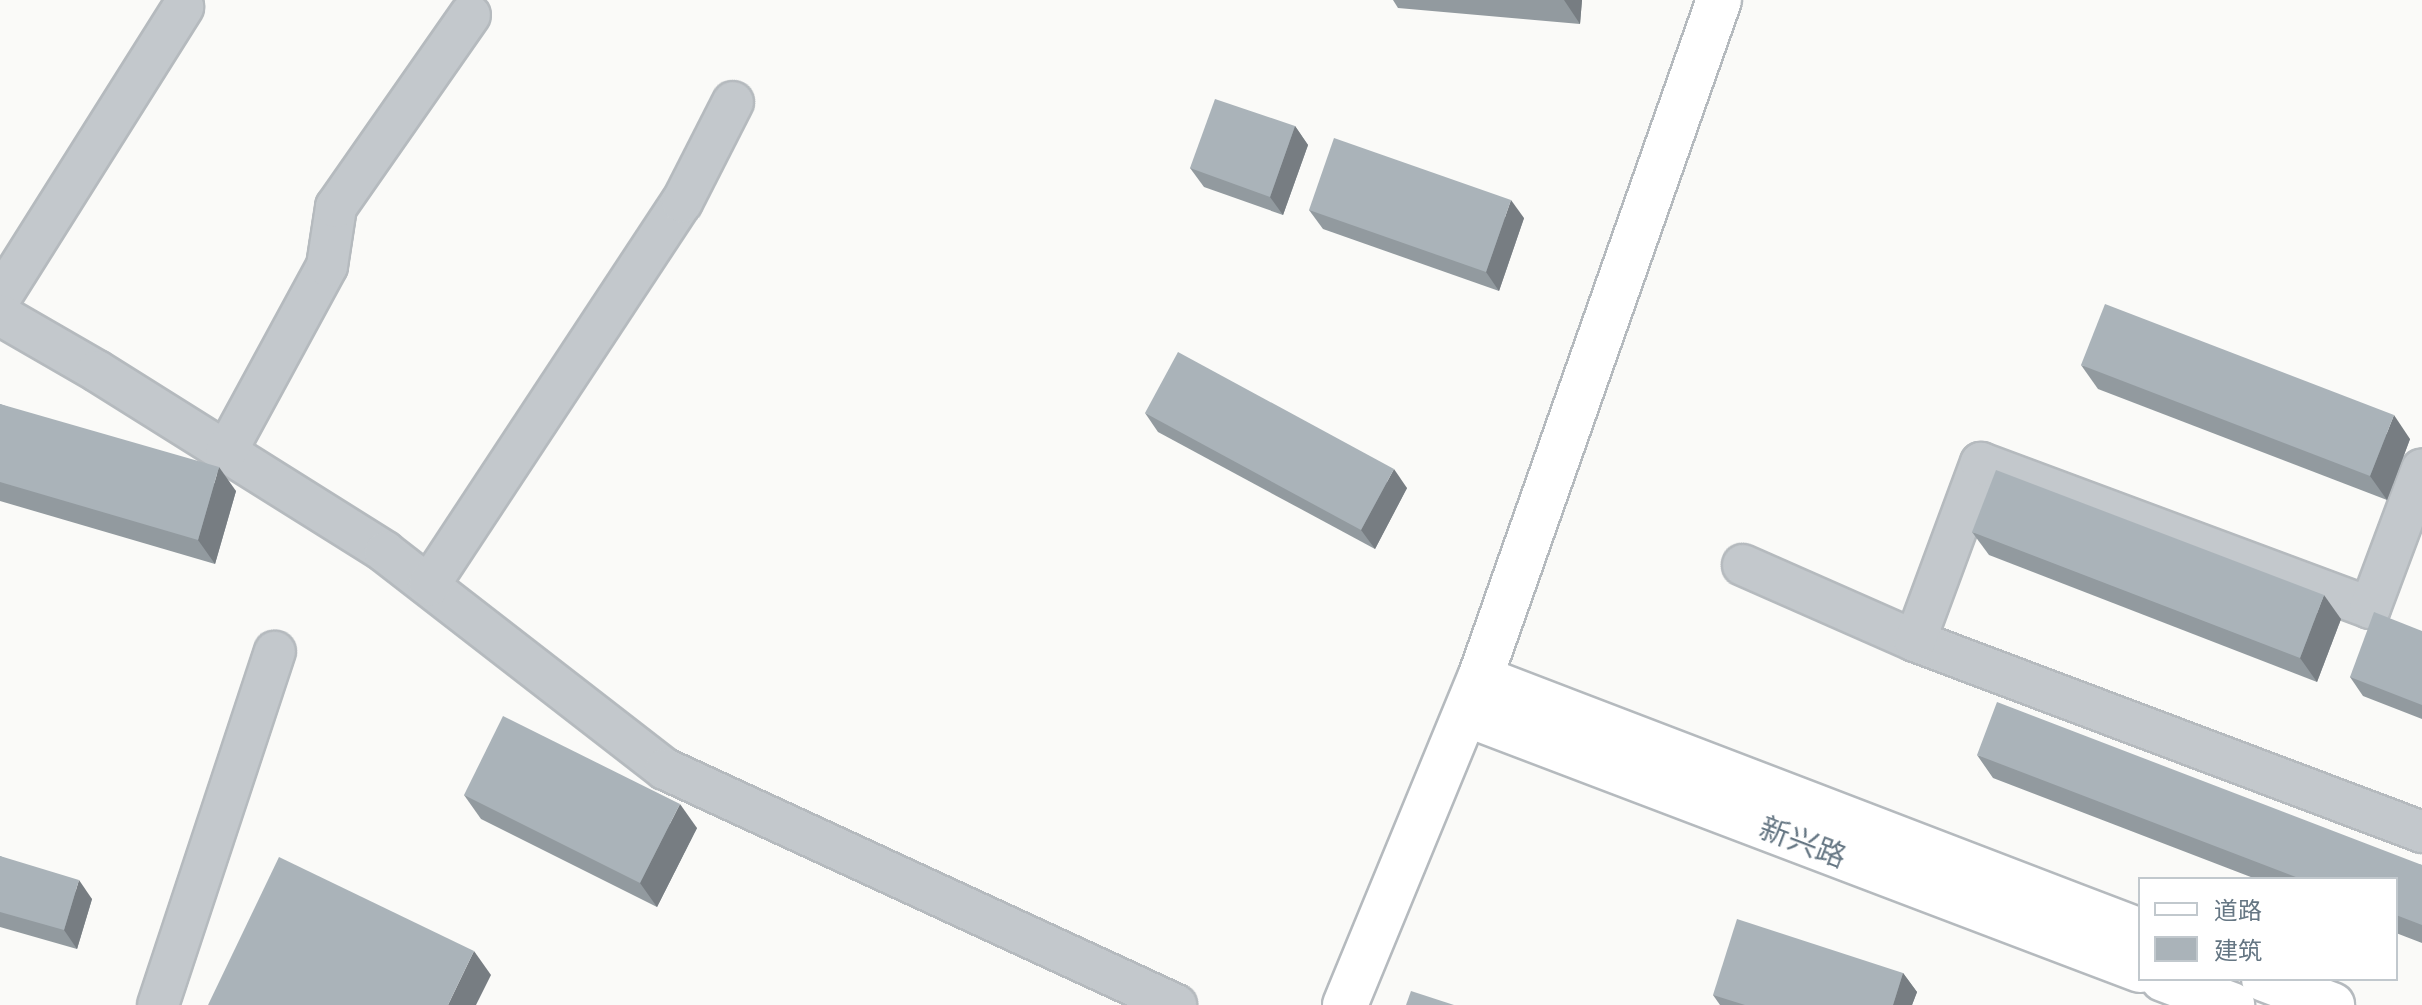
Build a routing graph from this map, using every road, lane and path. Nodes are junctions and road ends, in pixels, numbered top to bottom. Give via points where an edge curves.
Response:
1 (1719, 0) edge
2 (183, 7) dead end
3 (470, 15) dead end
4 (733, 102) dead end
5 (0, 298) edge
6 (0, 315) edge
7 (226, 452) junction
8 (2422, 469) edge
9 (1743, 565) dead end
10 (429, 585) junction
11 (1915, 641) junction
12 (275, 652) dead end
13 (1473, 696) junction
14 (2422, 832) edge
15 (2138, 930) edge
16 (2138, 969) edge
17 (2168, 981) edge
18 (2269, 981) edge
19 (158, 1005) edge
20 (1176, 1005) edge
21 (1345, 1005) edge
22 (2232, 1005) edge
23 (2332, 1005) edge

1 - 13 main road
2 - 5 street
3 - 7 street via 336,207 327,266
4 - 10 street via 682,202
6 - 7 street
7 - 10 street
8 - 11 street via 2370,608 1981,463
9 - 11 street
10 - 20 street via 665,769
11 - 14 street
12 - 19 street
13 - 15 main road, 新兴路
13 - 16 main road, 新兴路
13 - 21 main road
17 - 22 main road
18 - 23 main road

